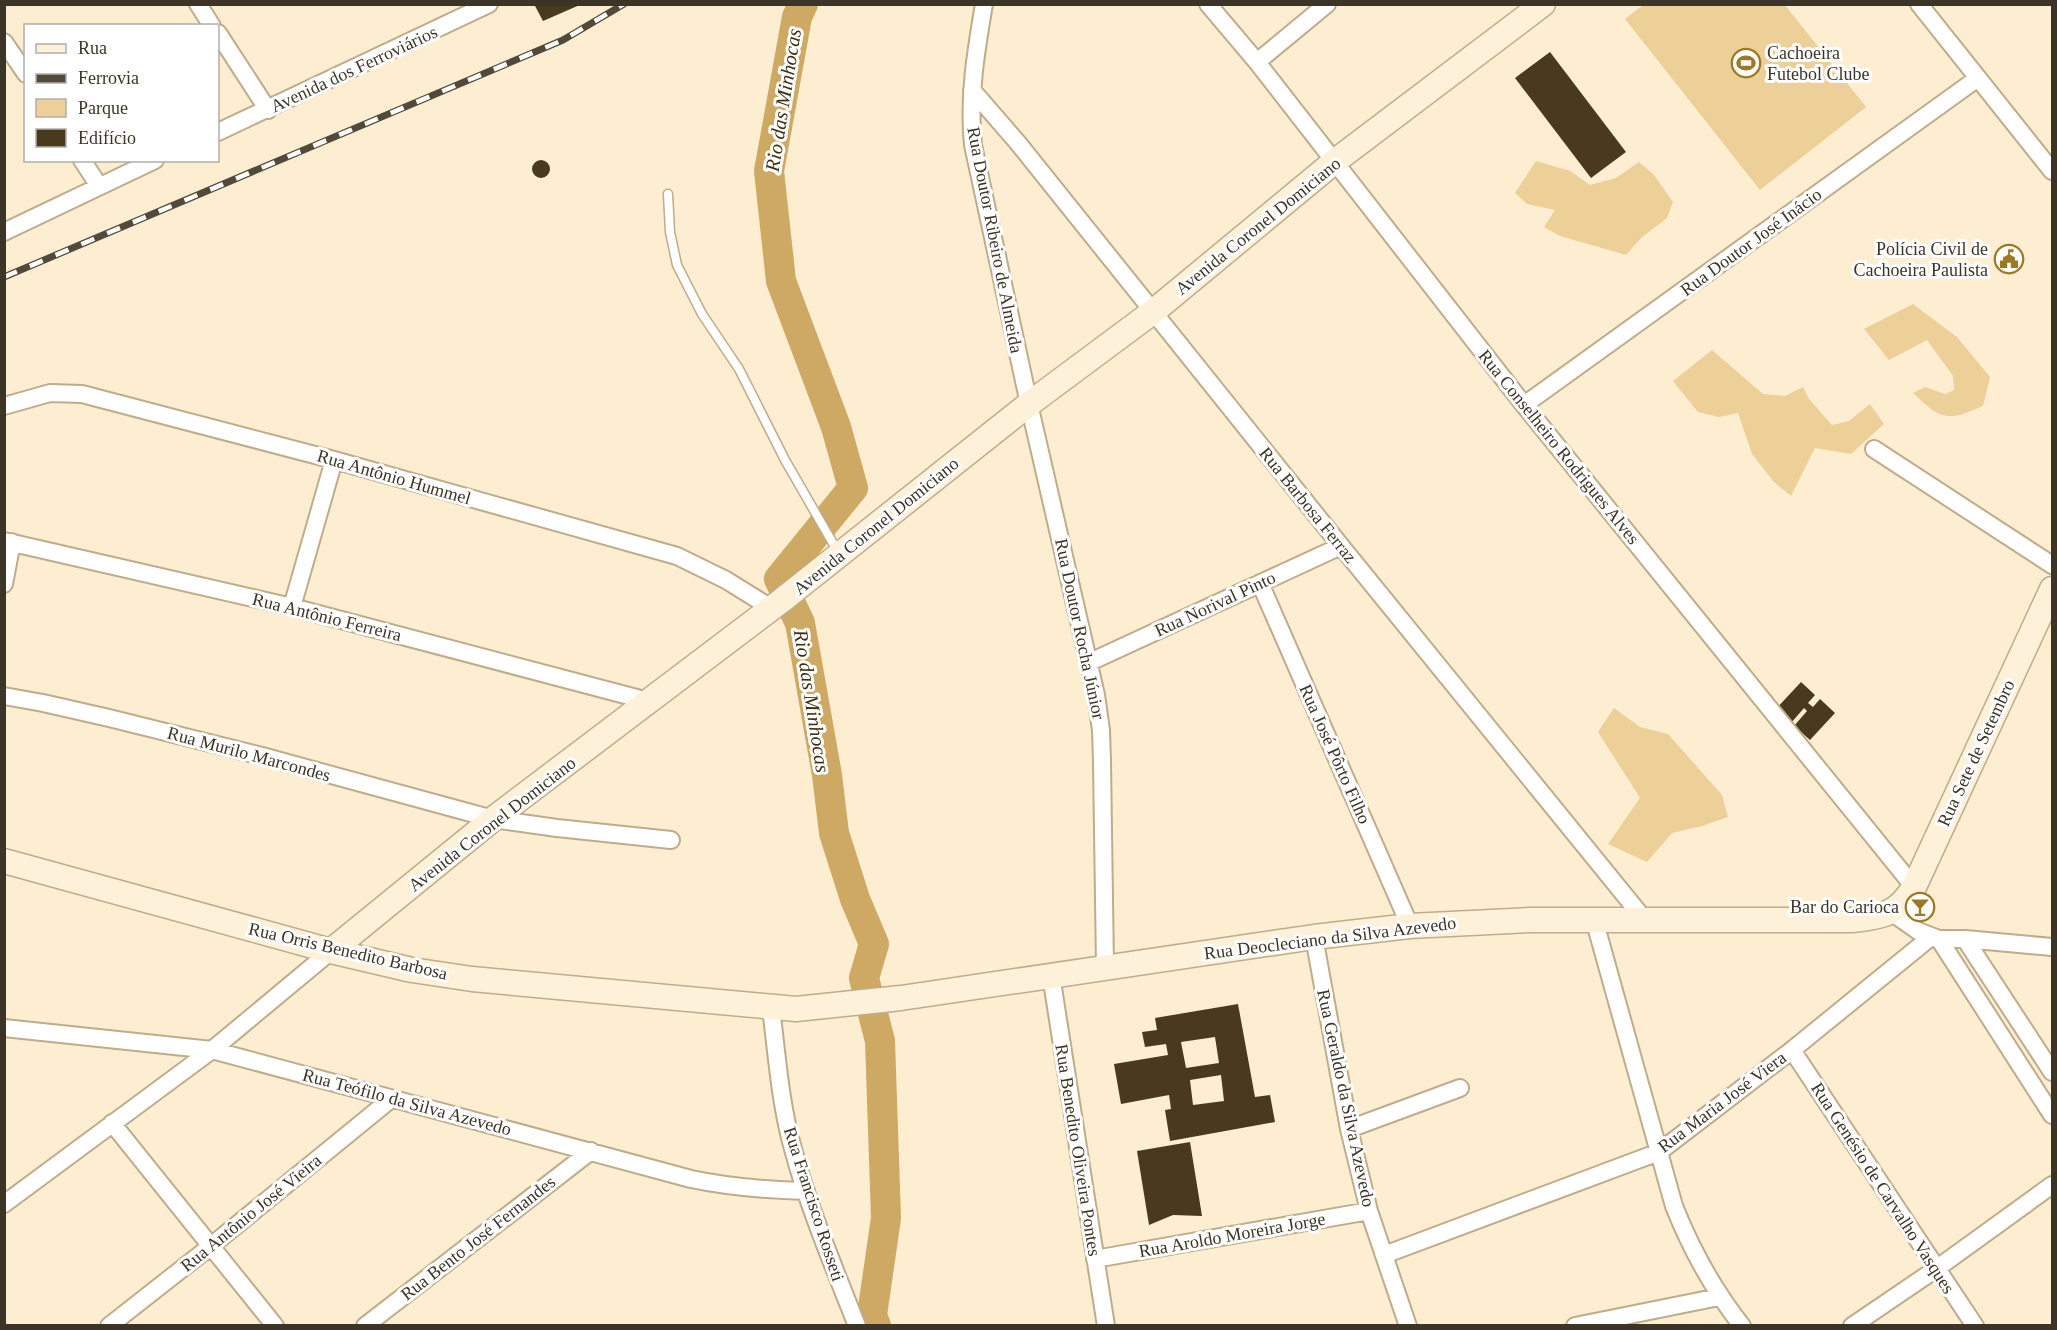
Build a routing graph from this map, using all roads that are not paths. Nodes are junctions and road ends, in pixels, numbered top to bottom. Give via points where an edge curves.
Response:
1 (198, 4) edge
2 (489, 4) edge
3 (984, 4) edge
4 (1208, 4) edge
5 (1327, 4) edge
6 (1543, 4) edge
7 (1919, 4) edge
8 (211, 24) edge
9 (219, 35) edge
10 (4, 42) edge
11 (1257, 62) junction
12 (24, 71) edge
13 (1978, 78) junction
14 (972, 90) junction
15 (268, 110) junction
16 (219, 132) edge
17 (83, 162) edge
18 (151, 162) edge
19 (1334, 162) junction
20 (2052, 171) edge
21 (99, 186) junction
22 (668, 194) dead end
23 (4, 232) edge
24 (1154, 311) junction
25 (1029, 404) junction
26 (1524, 405) junction
27 (4, 406) edge
28 (1874, 449) dead end
29 (334, 460) junction
30 (8, 542) edge
31 (1341, 546) junction
32 (840, 555) junction
33 (2052, 565) edge
34 (1260, 583) junction
35 (4, 584) edge
36 (2052, 589) edge
37 (776, 605) junction
38 (292, 607) junction
39 (2046, 621) edge
40 (1089, 662) junction
41 (4, 696) edge
42 (648, 701) junction
43 (493, 819) junction
44 (671, 840) dead end
45 (4, 861) edge
46 (1914, 886) junction
47 (1891, 912) junction
48 (1594, 919) junction
49 (1644, 919) junction
50 (1410, 926) junction
51 (1314, 937) junction
52 (1935, 938) junction
53 (1965, 939) junction
54 (2052, 947) edge
55 (332, 951) junction
56 (1105, 966) junction
57 (1052, 975) junction
58 (771, 1008) junction
59 (4, 1028) edge
60 (212, 1050) junction
61 (1792, 1050) junction
62 (2052, 1072) edge
63 (1460, 1088) dead end
64 (391, 1099) junction
65 (2052, 1115) edge
66 (112, 1123) junction
67 (1349, 1129) junction
68 (591, 1151) junction
69 (1659, 1152) junction
70 (2052, 1185) edge
71 (806, 1191) junction
72 (4, 1204) edge
73 (1369, 1211) junction
74 (211, 1246) junction
75 (1384, 1255) junction
76 (1095, 1259) junction
77 (1936, 1269) junction
78 (1719, 1297) junction
79 (110, 1326) edge
80 (274, 1326) edge
81 (365, 1326) edge
82 (857, 1326) edge
83 (1106, 1326) edge
84 (1408, 1326) edge
85 (1575, 1326) edge
86 (1742, 1326) edge
87 (1852, 1326) edge
88 (1975, 1326) edge

1 - 8 street
2 - 15 street, Avenida dos Ferroviários
3 - 14 street, Rua Doutor Ribeiro de Almeida
4 - 11 street, Rua Conselheiro Rodrigues Alves
5 - 11 street
6 - 19 main road, Avenida Coronel Domiciano
7 - 13 street
9 - 15 street
10 - 12 street
11 - 19 street, Rua Conselheiro Rodrigues Alves
13 - 20 street
13 - 26 street, Rua Doutor José Inácio
14 - 24 street, Rua Barbosa Ferraz
14 - 25 street, Rua Doutor Ribeiro de Almeida via 973,145
15 - 16 street, Avenida dos Ferroviários
17 - 21 street
18 - 21 street
19 - 24 main road, Avenida Coronel Domiciano
19 - 26 street, Rua Conselheiro Rodrigues Alves
21 - 23 street
22 - 32 lane via 677,265 702,314 739,369 785,460
24 - 25 main road, Avenida Coronel Domiciano
24 - 31 street, Rua Barbosa Ferraz
25 - 32 main road, Avenida Coronel Domiciano
25 - 40 street, Rua Doutor Rocha Júnior
26 - 46 street, Rua Conselheiro Rodrigues Alves
27 - 29 street, Rua Antônio Hummel via 50,393 82,394
28 - 33 street
29 - 37 street, Rua Antônio Hummel via 676,556
29 - 38 street
30 - 35 street
30 - 38 street, Rua Antônio Ferreira
31 - 34 street, Rua Norival Pinto
31 - 49 street, Rua Barbosa Ferraz
32 - 37 main road, Avenida Coronel Domiciano
34 - 40 street, Rua Norival Pinto
34 - 50 street, Rua José Pôrto Filho
36 - 39 main road, Rua Sete de Setembro
37 - 42 main road, Avenida Coronel Domiciano
38 - 42 street, Rua Antônio Ferreira
39 - 46 main road, Rua Sete de Setembro
40 - 56 street, Rua Doutor Rocha Júnior via 1101,730
41 - 43 street, Rua Murilo Marcondes via 186,737
42 - 43 main road, Avenida Coronel Domiciano
43 - 44 street, Rua Murilo Marcondes
43 - 55 main road, Avenida Coronel Domiciano
45 - 55 main road, Rua Orris Benedito Barbosa
46 - 47 main road, Rua Sete de Setembro
47 - 49 main road, Rua Deocleciano da Silva Azevedo via 1852,920
47 - 52 street
48 - 49 main road, Rua Deocleciano da Silva Azevedo
48 - 50 main road, Rua Deocleciano da Silva Azevedo
48 - 69 street
50 - 51 main road, Rua Deocleciano da Silva Azevedo
51 - 56 main road, Rua Deocleciano da Silva Azevedo
51 - 67 street, Rua Geraldo da Silva Azevedo
52 - 53 street
52 - 61 street, Rua Maria José Viera
52 - 65 street
53 - 54 street
53 - 62 street
55 - 58 main road, Rua Orris Benedito Barbosa via 472,980
55 - 60 street, Avenida Coronel Domiciano
56 - 57 main road, Rua Deocleciano da Silva Azevedo
57 - 58 main road, Rua Deocleciano da Silva Azevedo via 901,998 811,1008
57 - 76 street, Rua Benedito Oliveira Pontes
58 - 71 street, Rua Francisco Rosseti via 784,1108
59 - 60 street, Rua Teófilo da Silva Azevedo
60 - 64 street, Rua Teófilo da Silva Azevedo
60 - 66 street, Avenida Coronel Domiciano
61 - 69 street, Rua Maria José Viera
61 - 77 street, Rua Genésio de Carvalho Vasques
63 - 67 street
64 - 68 street, Rua Teófilo da Silva Azevedo
64 - 74 street, Rua Antônio José Vieira
66 - 72 street, Avenida Coronel Domiciano
66 - 74 street
67 - 73 street, Rua Geraldo da Silva Azevedo
68 - 71 street, Rua Teófilo da Silva Azevedo via 722,1185
68 - 81 street, Rua Bento José Fernandes
69 - 75 street, Rua Maria José Viera
69 - 78 street via 1680,1222
70 - 77 street
71 - 82 street, Rua Francisco Rosseti
73 - 75 street, Rua Geraldo da Silva Azevedo
73 - 76 street, Rua Aroldo Moreira Jorge
74 - 79 street, Rua Antônio José Vieira
74 - 80 street
75 - 84 street, Rua Geraldo da Silva Azevedo
76 - 83 street, Rua Benedito Oliveira Pontes
77 - 87 street
77 - 88 street, Rua Genésio de Carvalho Vasques
78 - 85 street
78 - 86 street

